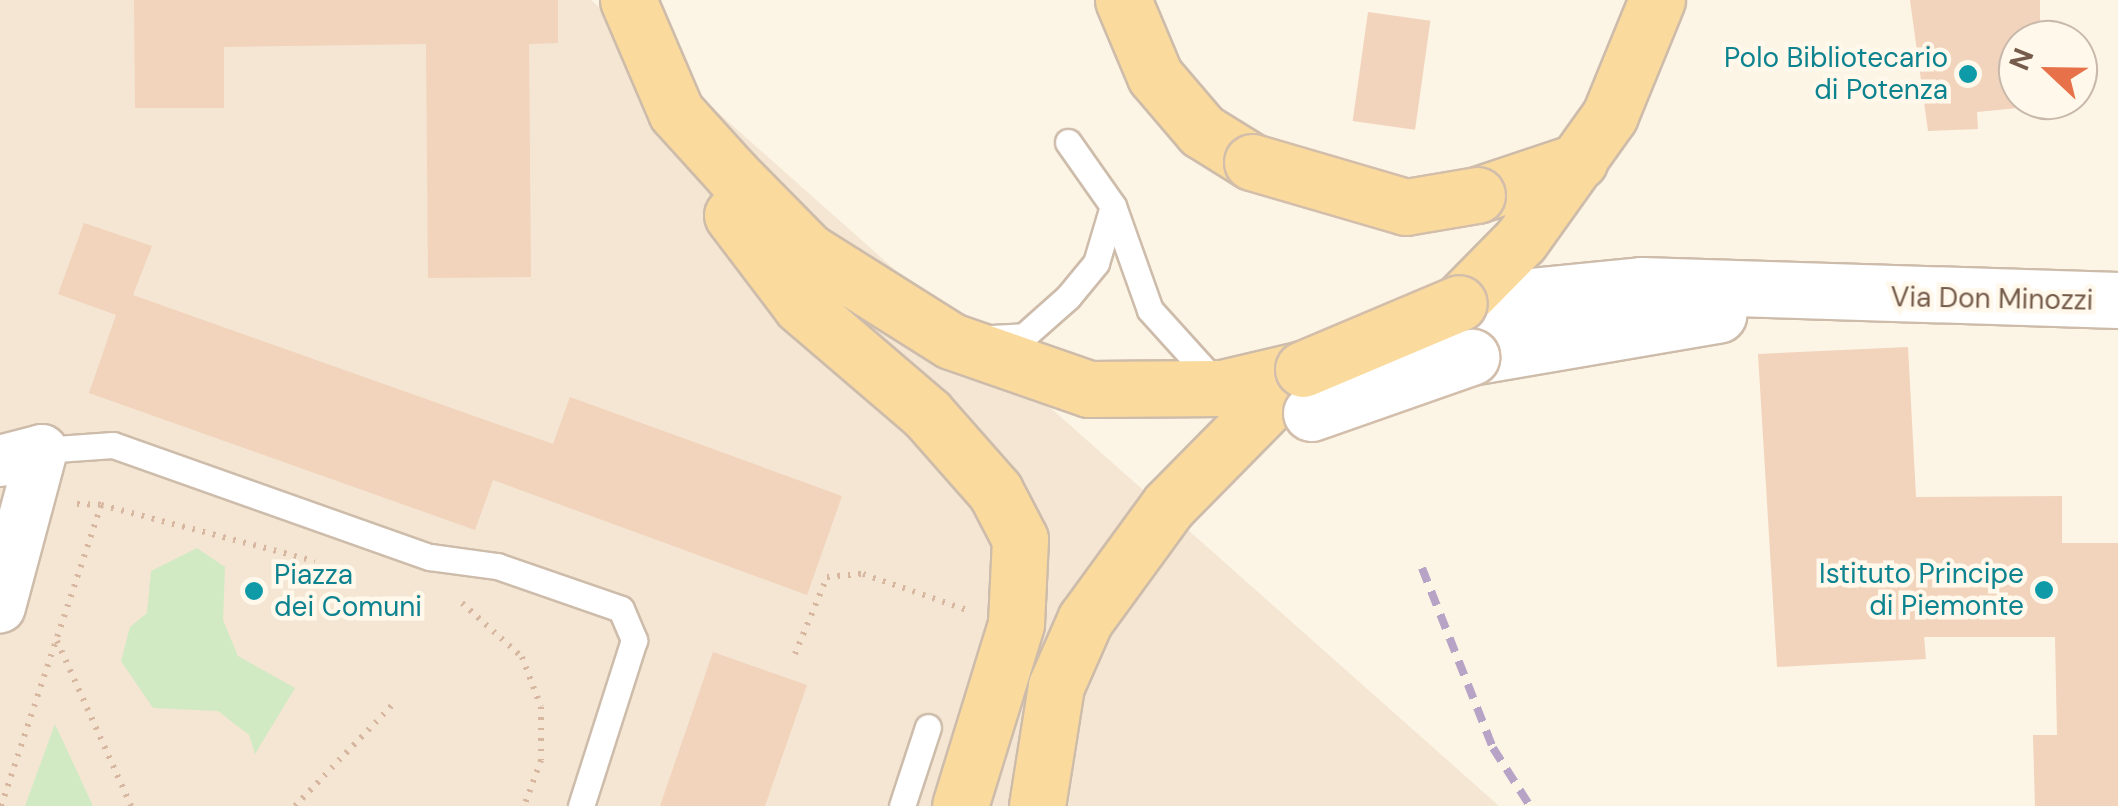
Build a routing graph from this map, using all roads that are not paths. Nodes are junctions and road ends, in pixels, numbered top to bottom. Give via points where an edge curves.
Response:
1 (628, 0) edge
2 (1123, 0) edge
3 (1657, 0) edge
4 (676, 112) junction
5 (1068, 142) dead end
6 (1579, 162) junction
7 (1112, 206) junction
8 (1865, 298) junction
9 (2118, 300) edge
10 (1460, 304) junction
11 (951, 340) junction
12 (1222, 388) junction
13 (1307, 391) junction
14 (21, 456) edge
15 (0, 607) edge
16 (928, 727) dead end
17 (581, 806) edge
18 (902, 806) edge
19 (960, 806) edge
20 (1037, 806) edge

1 - 4 main road
2 - 6 main road, bridge via 1155,76 1202,131 1252,162 1406,206 1476,195
3 - 6 main road via 1610,115
4 - 11 main road via 808,251
4 - 19 main road via 728,210 801,306 927,414 996,491 1020,539 1016,624
5 - 7 lane
6 - 10 main road
7 - 11 lane via 1096,263 1024,336
7 - 12 lane via 1150,310
8 - 9 main road, Via Don Minozzi
8 - 10 main road via 1641,285
8 - 13 main road, bridge via 1644,323
10 - 13 main road, bridge
11 - 12 main road via 1089,389
12 - 13 main road
13 - 20 main road via 1168,504 1085,620 1056,686
14 - 15 street
14 - 17 lane via 113,445 430,557 497,566 621,609 634,640
16 - 18 lane

